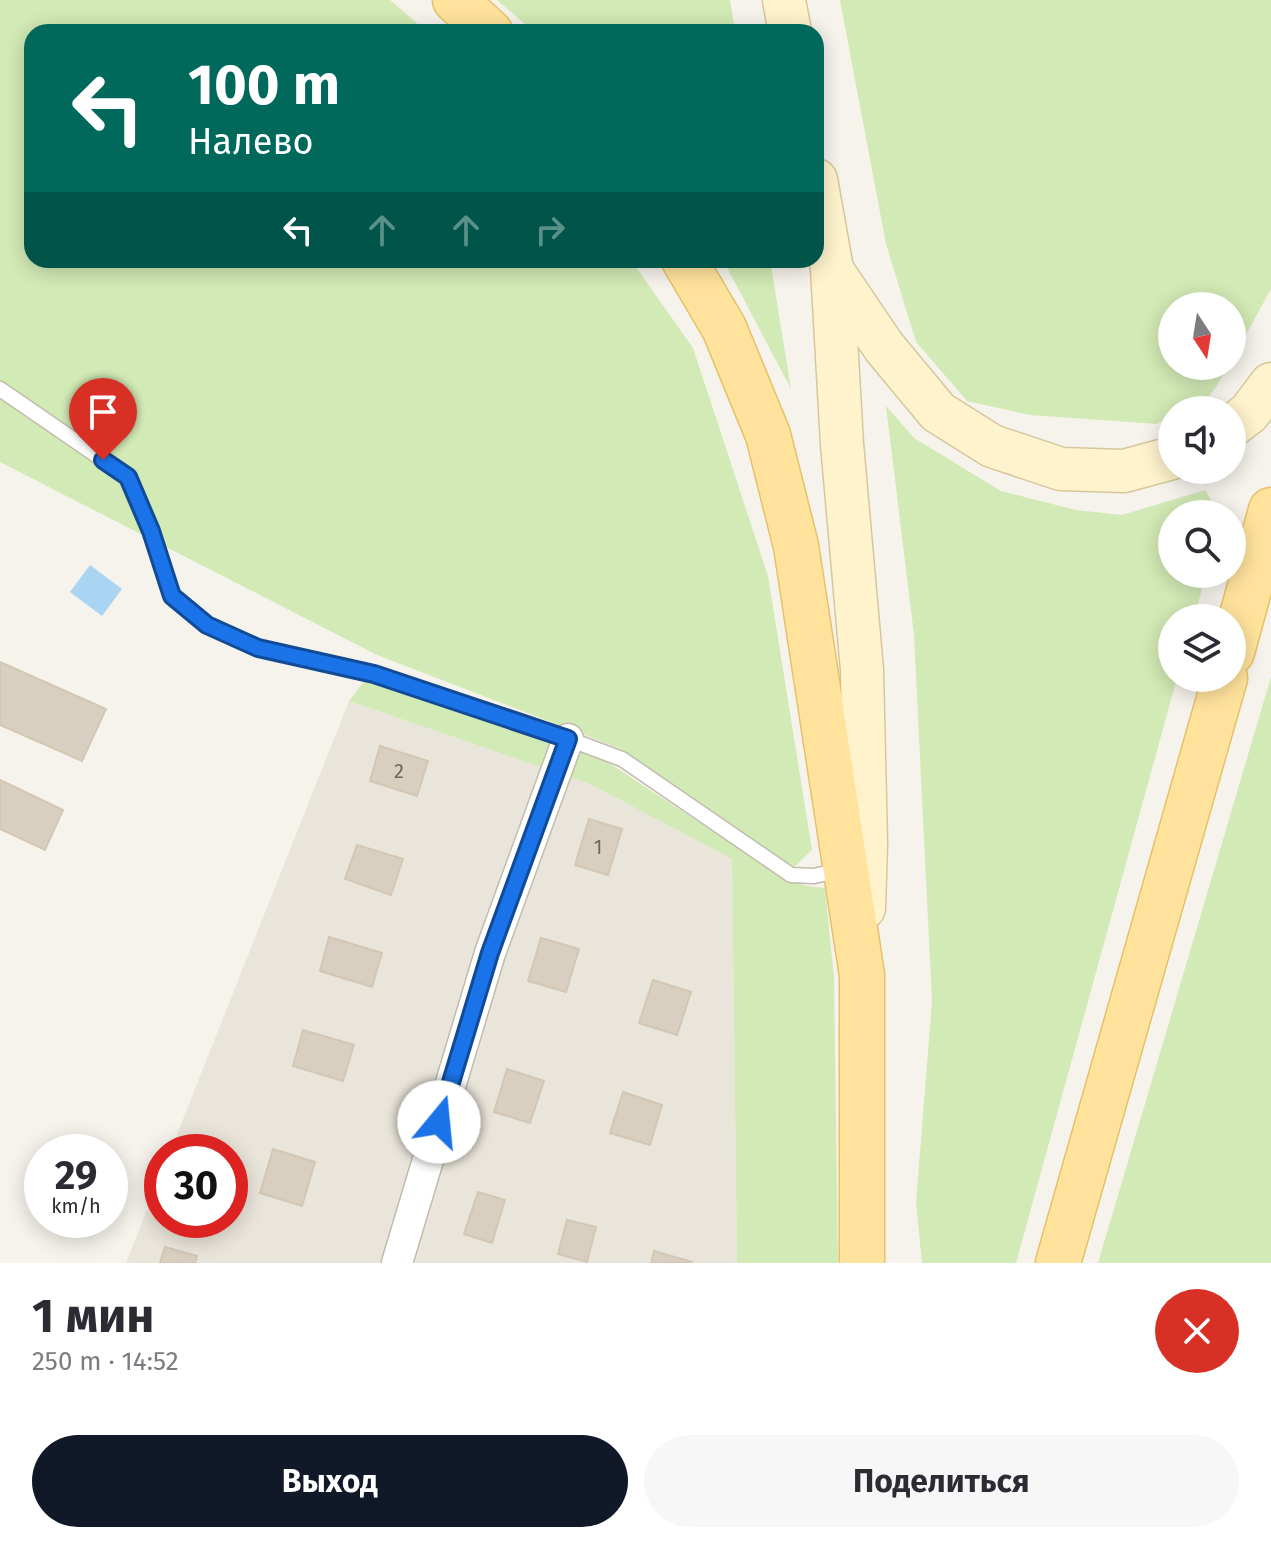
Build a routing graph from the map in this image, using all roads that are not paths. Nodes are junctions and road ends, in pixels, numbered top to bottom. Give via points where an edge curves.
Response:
1 (455, 0) edge
2 (784, 0) edge
3 (481, 24) edge
4 (788, 24) edge
5 (824, 224) edge
6 (689, 268) edge
7 (832, 269) junction
8 (1271, 384) edge
9 (0, 389) edge
10 (1246, 415) edge
11 (1158, 462) edge
12 (1271, 510) edge
13 (1245, 604) edge
14 (1221, 692) edge
15 (568, 739) junction
16 (844, 869) junction
17 (862, 975) junction
18 (397, 1263) edge
19 (862, 1263) edge
20 (1058, 1263) edge

1 - 3 main road
2 - 4 main road
5 - 7 main road
6 - 16 main road via 724,328 768,435 796,546
7 - 11 main road via 884,347 938,412 992,446 1061,469 1124,471
7 - 17 main road via 862,670
8 - 10 main road
9 - 15 lane via 128,477 172,596 207,625 258,648 374,674
12 - 13 main road
14 - 20 main road
15 - 16 lane via 622,759 791,875
15 - 18 street via 490,953
16 - 17 main road
17 - 19 main road

